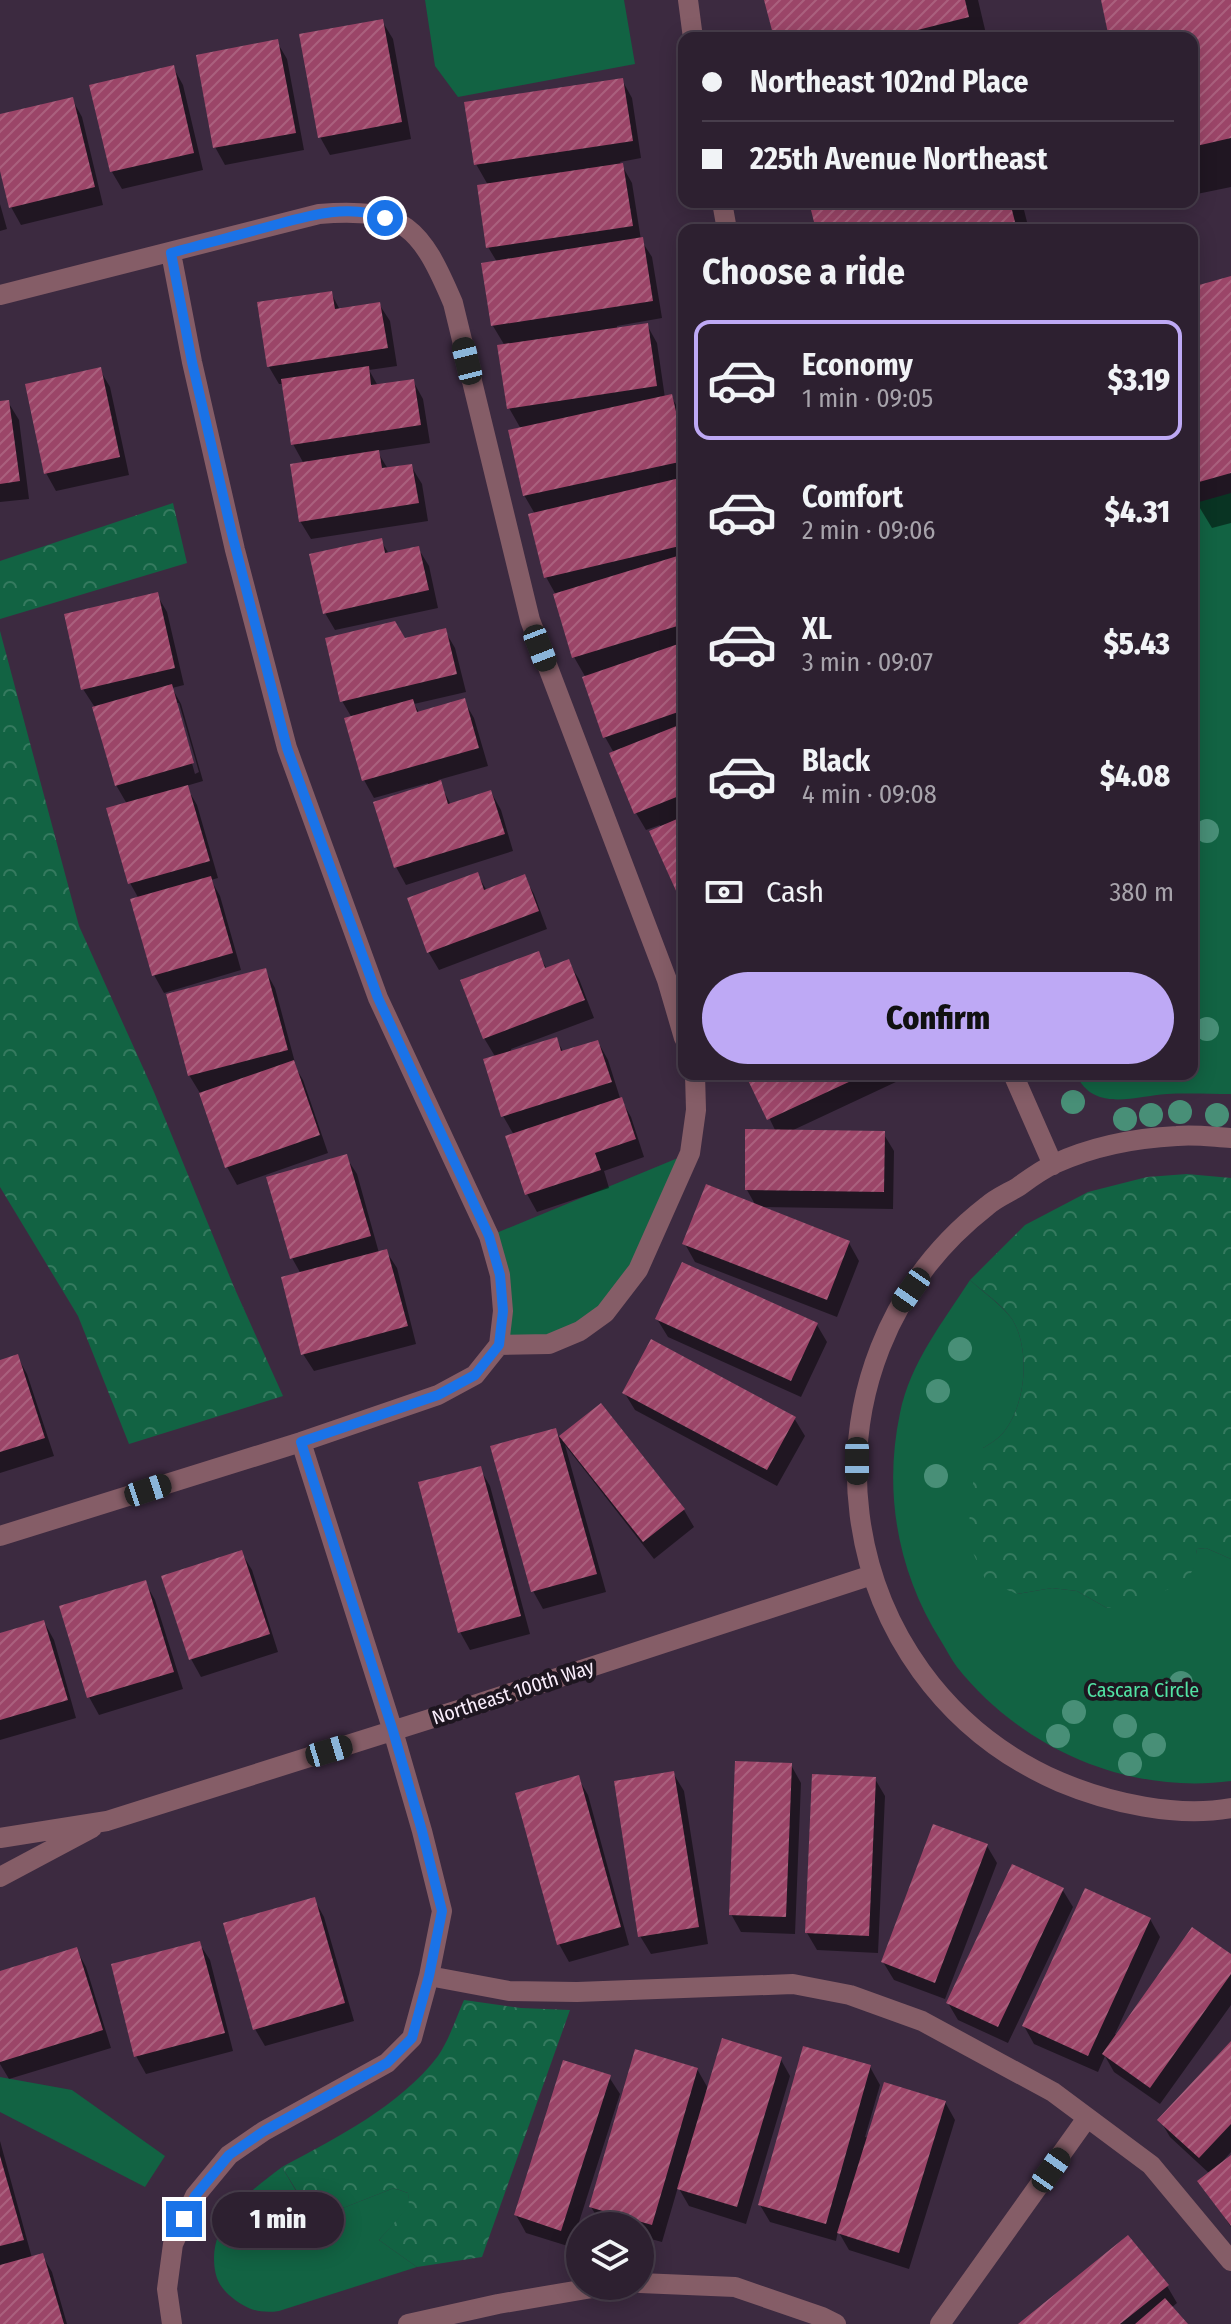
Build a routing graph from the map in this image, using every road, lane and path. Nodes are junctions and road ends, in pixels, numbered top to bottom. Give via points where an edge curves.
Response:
1 (688, 0) edge
2 (692, 32) edge
3 (171, 253) junction
4 (0, 295) edge
5 (678, 1018) edge
6 (695, 1080) edge
7 (1016, 1080) edge
8 (1231, 1138) edge
9 (1053, 1165) junction
10 (499, 1345) junction
11 (301, 1442) junction
12 (0, 1536) edge
13 (872, 1575) junction
14 (393, 1731) junction
15 (1231, 1808) edge
16 (107, 1821) junction
17 (0, 1838) edge
18 (0, 1877) edge
19 (429, 1976) junction
20 (1087, 2118) junction
21 (1231, 2261) edge
22 (654, 2284) edge
23 (566, 2292) edge
24 (172, 2324) edge
25 (408, 2324) edge
26 (836, 2324) edge
27 (940, 2324) edge

1 - 2 street
3 - 4 street
3 - 5 street via 319,214 348,212 398,223 417,235 435,260 453,303 530,620
3 - 10 street via 235,550 287,748 378,998 489,1236 500,1275
6 - 10 street via 690,1153 638,1270 605,1313 580,1331 549,1344
7 - 9 street
8 - 9 street via 1178,1135 1124,1143
9 - 13 street via 987,1205 937,1252 898,1308 871,1371 857,1438 857,1506
10 - 11 street via 475,1375 438,1395
11 - 12 street
11 - 14 street
13 - 14 street, Northeast 100th Way
13 - 15 street via 897,1637 933,1690 979,1735 1033,1770 1092,1796 1155,1809
14 - 16 street, Northeast 100th Way
14 - 19 street via 442,1911
16 - 17 street, Northeast 100th Way
16 - 18 street, Northeast 100th Way
19 - 20 street via 509,1991 793,1984 850,1995 922,2021 1053,2092
19 - 24 street via 412,2038 387,2063 252,2139 229,2155 195,2196 173,2244 167,2289
20 - 21 street via 1151,2165
20 - 27 street
22 - 26 street via 735,2287
23 - 25 street

